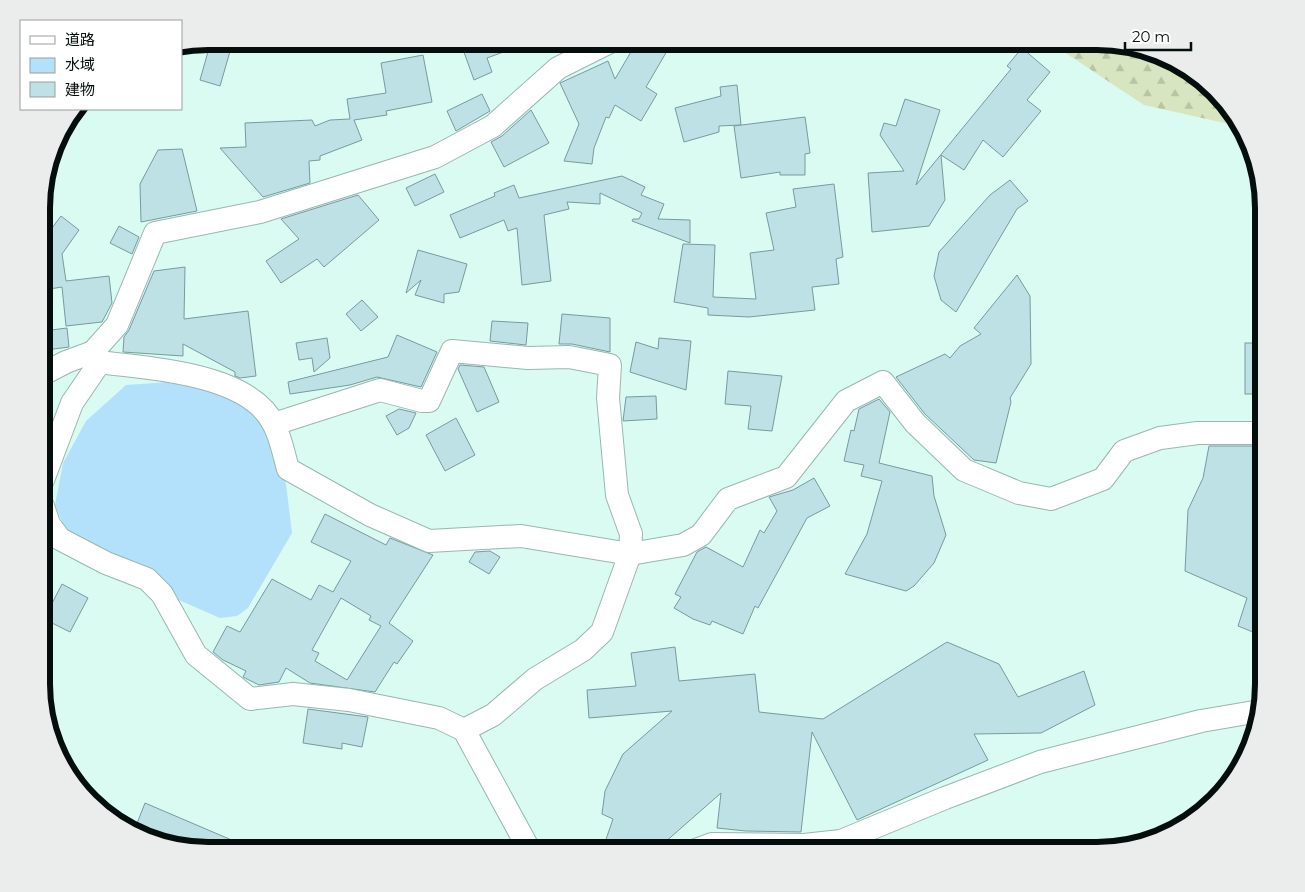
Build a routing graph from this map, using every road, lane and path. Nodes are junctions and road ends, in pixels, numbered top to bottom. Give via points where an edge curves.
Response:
1 (594, 50) edge
2 (97, 357) junction
3 (50, 370) edge
4 (274, 424) junction
5 (1255, 433) edge
6 (50, 461) edge
7 (50, 525) edge
8 (630, 554) junction
9 (1252, 712) edge
10 (464, 730) junction
11 (526, 842) edge
12 (832, 842) edge

1 - 2 street via 558,68 493,126 435,157 260,212 155,233 117,325
2 - 3 street via 66,362
2 - 4 street via 220,382 254,400
2 - 6 street via 72,403
4 - 8 street via 288,469 370,515 429,541 521,536
4 - 8 street via 380,390 429,401 452,351 528,358 569,357 610,365 608,398 617,495 631,534
5 - 8 street via 1198,433 1160,438 1124,451 1103,479 1051,499 1019,493 964,470 916,423 883,382 846,402 786,477 728,499 701,535 683,545
7 - 10 street via 60,539 106,563 147,579 162,594 196,654 250,699 293,694 348,700 439,718
8 - 10 street via 602,632 583,650 535,679 493,715
9 - 12 street via 1201,721 1040,762
10 - 11 street

